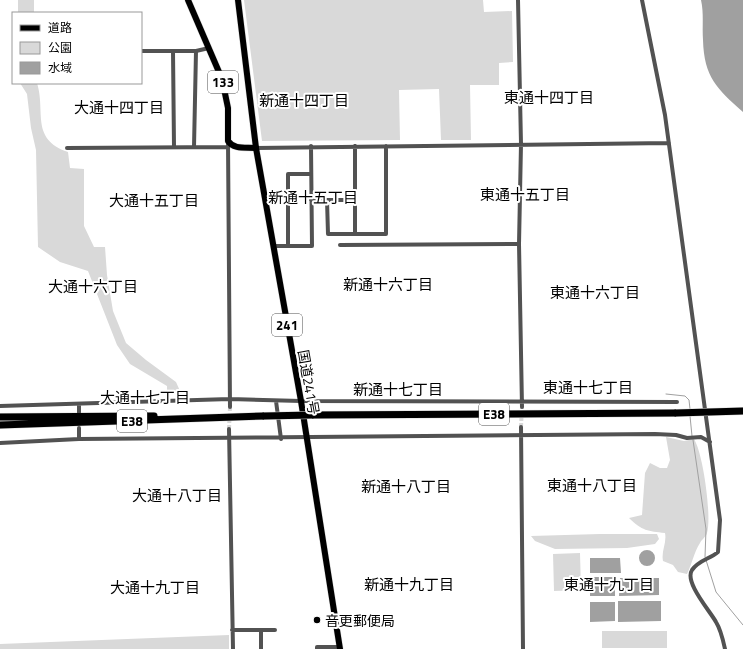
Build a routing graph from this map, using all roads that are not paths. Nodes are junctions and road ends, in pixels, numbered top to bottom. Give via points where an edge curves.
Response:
1 (188, 0) edge
2 (238, 0) edge
3 (518, 0) edge
4 (642, 0) edge
5 (209, 48) junction
6 (142, 51) edge
7 (173, 51) junction
8 (196, 51) junction
9 (669, 143) junction
10 (228, 144) junction
11 (521, 144) junction
12 (311, 146) junction
13 (355, 146) junction
14 (386, 146) junction
15 (174, 147) junction
16 (194, 147) junction
17 (67, 148) dead end
18 (256, 148) junction
19 (311, 174) junction
20 (311, 200) junction
21 (327, 200) junction
22 (354, 200) junction
23 (355, 234) junction
24 (520, 244) junction
25 (340, 245) dead end
26 (273, 246) junction
27 (288, 246) junction
28 (230, 399) junction
29 (276, 401) junction
30 (301, 402) junction
31 (522, 402) junction
32 (677, 402) dead end
33 (79, 404) junction
34 (0, 406) edge
35 (230, 407) tunnel mouth
36 (522, 407) tunnel mouth
37 (743, 411) edge
38 (79, 413) dead end
39 (264, 416) junction
40 (0, 417) edge
41 (0, 425) edge
42 (521, 427) tunnel mouth
43 (79, 428) dead end
44 (229, 429) tunnel mouth
45 (521, 436) junction
46 (228, 438) junction
47 (306, 438) junction
48 (79, 439) junction
49 (281, 439) junction
50 (710, 442) junction
51 (0, 443) edge
52 (232, 630) junction
53 (261, 630) junction
54 (275, 630) dead end
55 (340, 648) edge
56 (232, 649) edge
57 (261, 649) edge
58 (317, 649) edge
59 (523, 649) edge
60 (725, 649) edge

1 - 5 main road, 133
2 - 18 main road, 国道241号 / 241
3 - 11 street
4 - 9 street
5 - 8 street
5 - 10 main road, 133 via 222,79 228,108
6 - 7 street
7 - 8 street
7 - 15 street
8 - 16 street
9 - 11 street
9 - 50 street
10 - 16 street
10 - 18 main road
10 - 28 street
11 - 14 street
11 - 24 street
12 - 13 street
12 - 18 street
12 - 19 street
13 - 14 street
13 - 22 street
14 - 23 street via 386,234
15 - 16 street
15 - 17 street
18 - 26 main road, 国道241号 / 241
19 - 20 street
19 - 27 street via 288,174
20 - 21 street
20 - 27 street via 312,246
21 - 22 street
21 - 23 street via 328,234
22 - 23 street
24 - 25 street
24 - 31 street
26 - 27 street
26 - 30 main road, 国道241号 / 241
28 - 29 street
28 - 33 street
28 - 35 street
29 - 30 street
29 - 49 street
30 - 31 street
30 - 47 main road, 国道241号 / 241
31 - 32 street
31 - 36 street
33 - 34 street
33 - 38 street
37 - 39 highway, E38, bridge
39 - 40 highway, E38
39 - 41 highway, E38
42 - 45 street
43 - 48 street
44 - 46 street
45 - 47 street
45 - 50 street via 655,434 701,437
45 - 59 street
46 - 48 street
46 - 49 street
46 - 52 street
47 - 49 street
47 - 55 main road, 国道241号 / 241
48 - 51 street
50 - 60 street via 720,520 719,549 716,554 692,570 691,579 717,623
52 - 53 street
52 - 56 street
53 - 54 street
53 - 57 street
55 - 58 street

